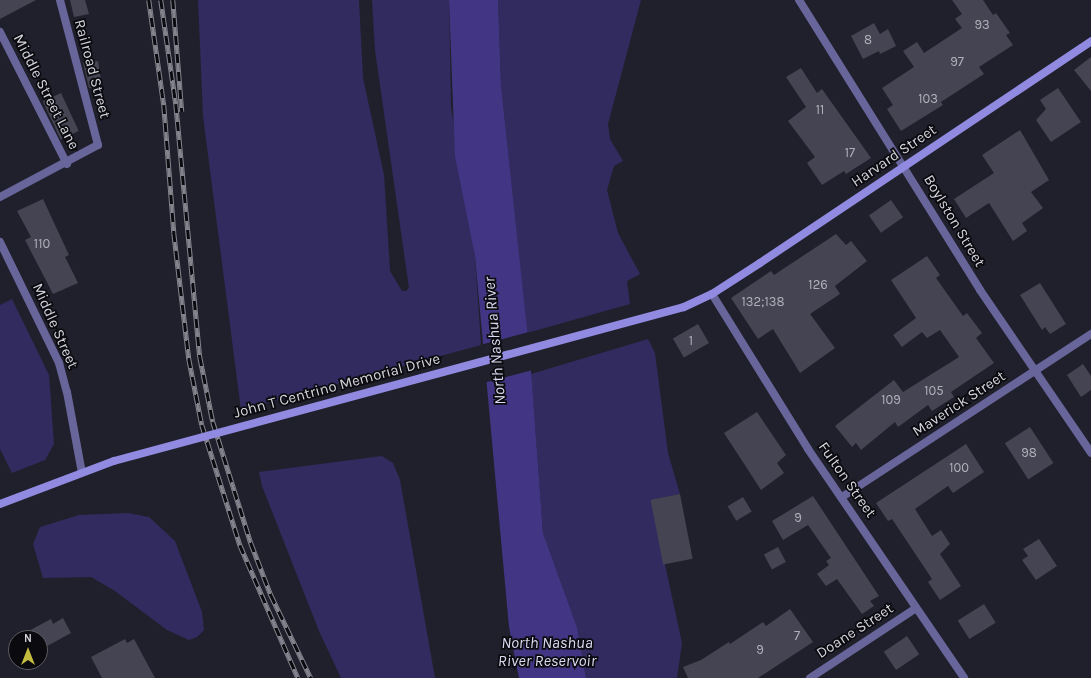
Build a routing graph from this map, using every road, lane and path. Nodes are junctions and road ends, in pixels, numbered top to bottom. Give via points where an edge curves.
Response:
1 (60, 0) edge
2 (799, 0) edge
3 (0, 32) edge
4 (1091, 41) edge
5 (67, 164) junction
6 (904, 167) junction
7 (0, 197) edge
8 (0, 242) edge
9 (712, 294) junction
10 (684, 307) joint
11 (1091, 334) edge
12 (1035, 371) junction
13 (1091, 453) edge
14 (82, 473) junction
15 (842, 497) junction
16 (0, 504) edge
17 (916, 608) junction
18 (810, 678) edge
19 (964, 678) edge

1 - 5 street, Railroad Street via 98,145
2 - 6 street, Boylston Street
3 - 5 street, Middle Street Lane
4 - 6 street, Harvard Street
5 - 7 street
6 - 9 street, Harvard Street
6 - 12 street, Boylston Street via 980,290
8 - 14 street, Middle Street via 59,363
9 - 10 street, Harvard Street
9 - 15 street, Fulton Street via 808,449
10 - 14 street, John T Centrino Memorial Drive, bridge via 114,461
11 - 12 street, Maverick Street
12 - 13 street, Boylston Street
12 - 15 street, Maverick Street
14 - 16 street, John T Centrino Memorial Drive
15 - 17 street, Fulton Street
17 - 18 street, Doane Street
17 - 19 street, Fulton Street

